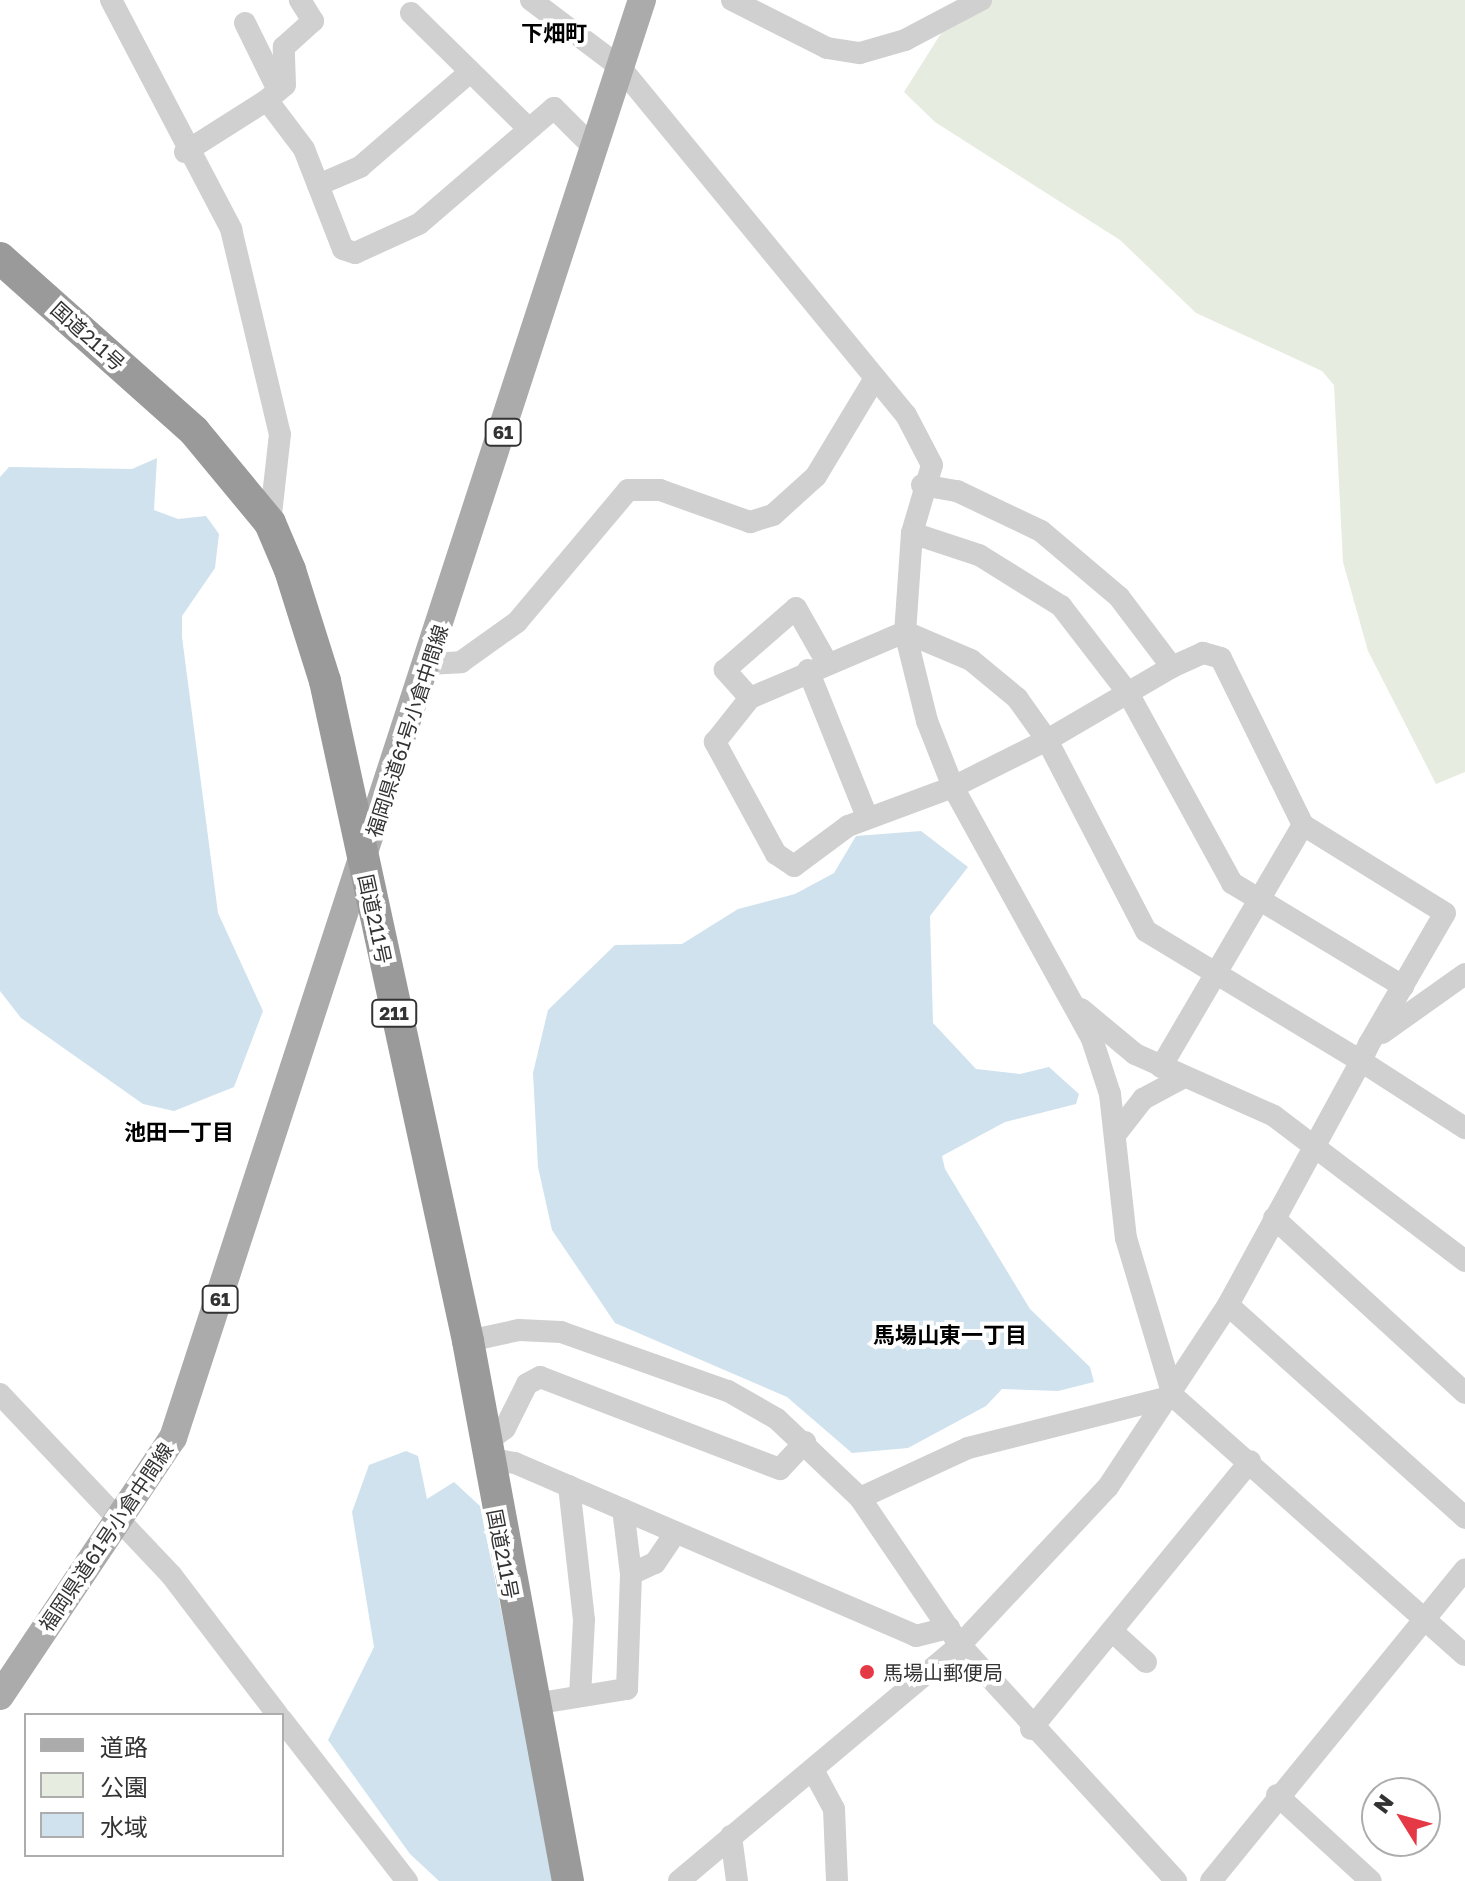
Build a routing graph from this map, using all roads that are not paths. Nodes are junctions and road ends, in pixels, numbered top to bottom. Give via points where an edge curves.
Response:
1 (111, 0) edge
2 (300, 0) edge
3 (531, 0) edge
4 (642, 0) edge
5 (732, 0) edge
6 (981, 0) edge
7 (411, 13) dead end
8 (245, 23) dead end
9 (620, 67) junction
10 (470, 72) junction
11 (272, 95) junction
12 (529, 129) junction
13 (594, 148) junction
14 (185, 152) junction
15 (318, 185) junction
16 (0, 258) edge
17 (874, 380) junction
18 (922, 485) junction
19 (270, 523) junction
20 (912, 533) junction
21 (905, 632) junction
22 (428, 664) junction
23 (817, 666) junction
24 (1172, 667) junction
25 (1128, 693) junction
26 (750, 698) junction
27 (1047, 740) junction
28 (953, 787) junction
29 (867, 817) junction
30 (1303, 825) junction
31 (363, 863) junction
32 (1260, 901) junction
33 (1218, 973) junction
34 (1465, 974) edge
35 (1403, 986) junction
36 (1074, 1003) junction
37 (1365, 1052) junction
38 (1161, 1067) junction
39 (1184, 1077) junction
40 (1465, 1128) edge
41 (1115, 1135) junction
42 (1314, 1145) junction
43 (1274, 1218) junction
44 (1465, 1261) edge
45 (1228, 1305) junction
46 (468, 1341) junction
47 (1465, 1393) edge
48 (0, 1394) edge
49 (1173, 1396) junction
50 (805, 1442) junction
51 (485, 1451) junction
52 (1250, 1461) junction
53 (569, 1486) junction
54 (860, 1498) junction
55 (623, 1509) junction
56 (1465, 1518) edge
57 (117, 1523) junction
58 (676, 1532) junction
59 (1465, 1570) edge
60 (631, 1574) junction
61 (1424, 1618) junction
62 (1112, 1631) junction
63 (955, 1636) junction
64 (1465, 1655) edge
65 (1146, 1662) dead end
66 (0, 1696) edge
67 (580, 1696) junction
68 (534, 1704) junction
69 (276, 1713) edge
70 (284, 1723) edge
71 (1031, 1729) junction
72 (813, 1770) junction
73 (1277, 1795) junction
74 (731, 1836) junction
75 (407, 1881) edge
76 (568, 1881) edge
77 (679, 1881) edge
78 (737, 1881) edge
79 (837, 1881) edge
80 (1176, 1881) edge
81 (1211, 1881) edge
82 (1371, 1881) edge

1 - 14 street
2 - 11 street via 313,21 284,47 285,85
3 - 9 street
4 - 9 main road, 福岡県道61号小倉中間線 / 61
5 - 6 street via 827,48 860,53 905,40
7 - 10 street
8 - 11 street
9 - 13 main road, 福岡県道61号小倉中間線 / 61
9 - 17 street
10 - 12 street
10 - 15 street via 360,167
11 - 14 street
11 - 15 street
12 - 13 street via 554,108
12 - 15 street via 419,224 355,253 343,249
13 - 22 main road, 福岡県道61号小倉中間線 / 61
14 - 19 street via 231,229 264,363 280,434
16 - 19 highway, 国道211号 / 211 via 194,431
17 - 18 street via 906,415 932,465
17 - 22 street via 816,476 773,515 750,522 660,490 628,490 517,622 461,662
18 - 20 street
18 - 24 street via 957,491 1041,531 1119,597
19 - 31 highway, 国道211号 / 211 via 325,681
20 - 21 street
20 - 25 street via 979,555 1038,589 1083,631
21 - 23 street
21 - 27 street via 940,643 998,680
21 - 28 street
22 - 31 main road, 福岡県道61号小倉中間線 / 61
23 - 26 street
23 - 26 street via 796,608 725,670
23 - 29 street
24 - 25 street
24 - 30 street via 1203,653 1221,658
25 - 27 street
25 - 32 street via 1221,869
26 - 29 street via 715,742 776,854 794,866
27 - 28 street
27 - 33 street via 1146,931
28 - 29 street
28 - 36 street
30 - 32 street
30 - 35 street via 1445,913
31 - 46 highway, 国道211号 / 211
31 - 57 main road, 福岡県道61号小倉中間線 / 61 via 173,1438
32 - 33 street
32 - 35 street
33 - 37 street
33 - 38 street
34 - 37 street
35 - 37 street
36 - 38 street
36 - 41 street via 1110,1094
37 - 40 street
37 - 42 street
38 - 39 street
39 - 41 street via 1143,1099
39 - 42 street via 1274,1116
41 - 49 street via 1126,1238
42 - 43 street
42 - 44 street
43 - 45 street
43 - 47 street
45 - 49 street
45 - 56 street
46 - 50 street via 519,1330 561,1332 728,1391
46 - 51 highway, 国道211号 / 211
48 - 57 street
49 - 52 street
49 - 54 street via 968,1448
49 - 63 street via 1108,1487
50 - 51 street via 780,1469 540,1377 527,1384 505,1428
50 - 54 street
51 - 53 street
51 - 68 highway, 国道211号 / 211
52 - 61 street
52 - 62 street
53 - 55 street
53 - 67 street via 584,1620
54 - 63 street
55 - 58 street
55 - 60 street
57 - 66 main road, 福岡県道61号小倉中間線 / 61
57 - 69 street via 172,1576
58 - 60 street via 655,1563
58 - 63 street via 916,1636
59 - 61 street
60 - 67 street via 627,1689
61 - 64 street
61 - 73 street
62 - 65 street
62 - 71 street
63 - 71 street
63 - 72 street
67 - 68 street
68 - 76 highway, 国道211号 / 211
70 - 75 street
71 - 80 street
72 - 74 street
72 - 79 street via 834,1809
73 - 81 street
73 - 82 street
74 - 77 street
74 - 78 street

